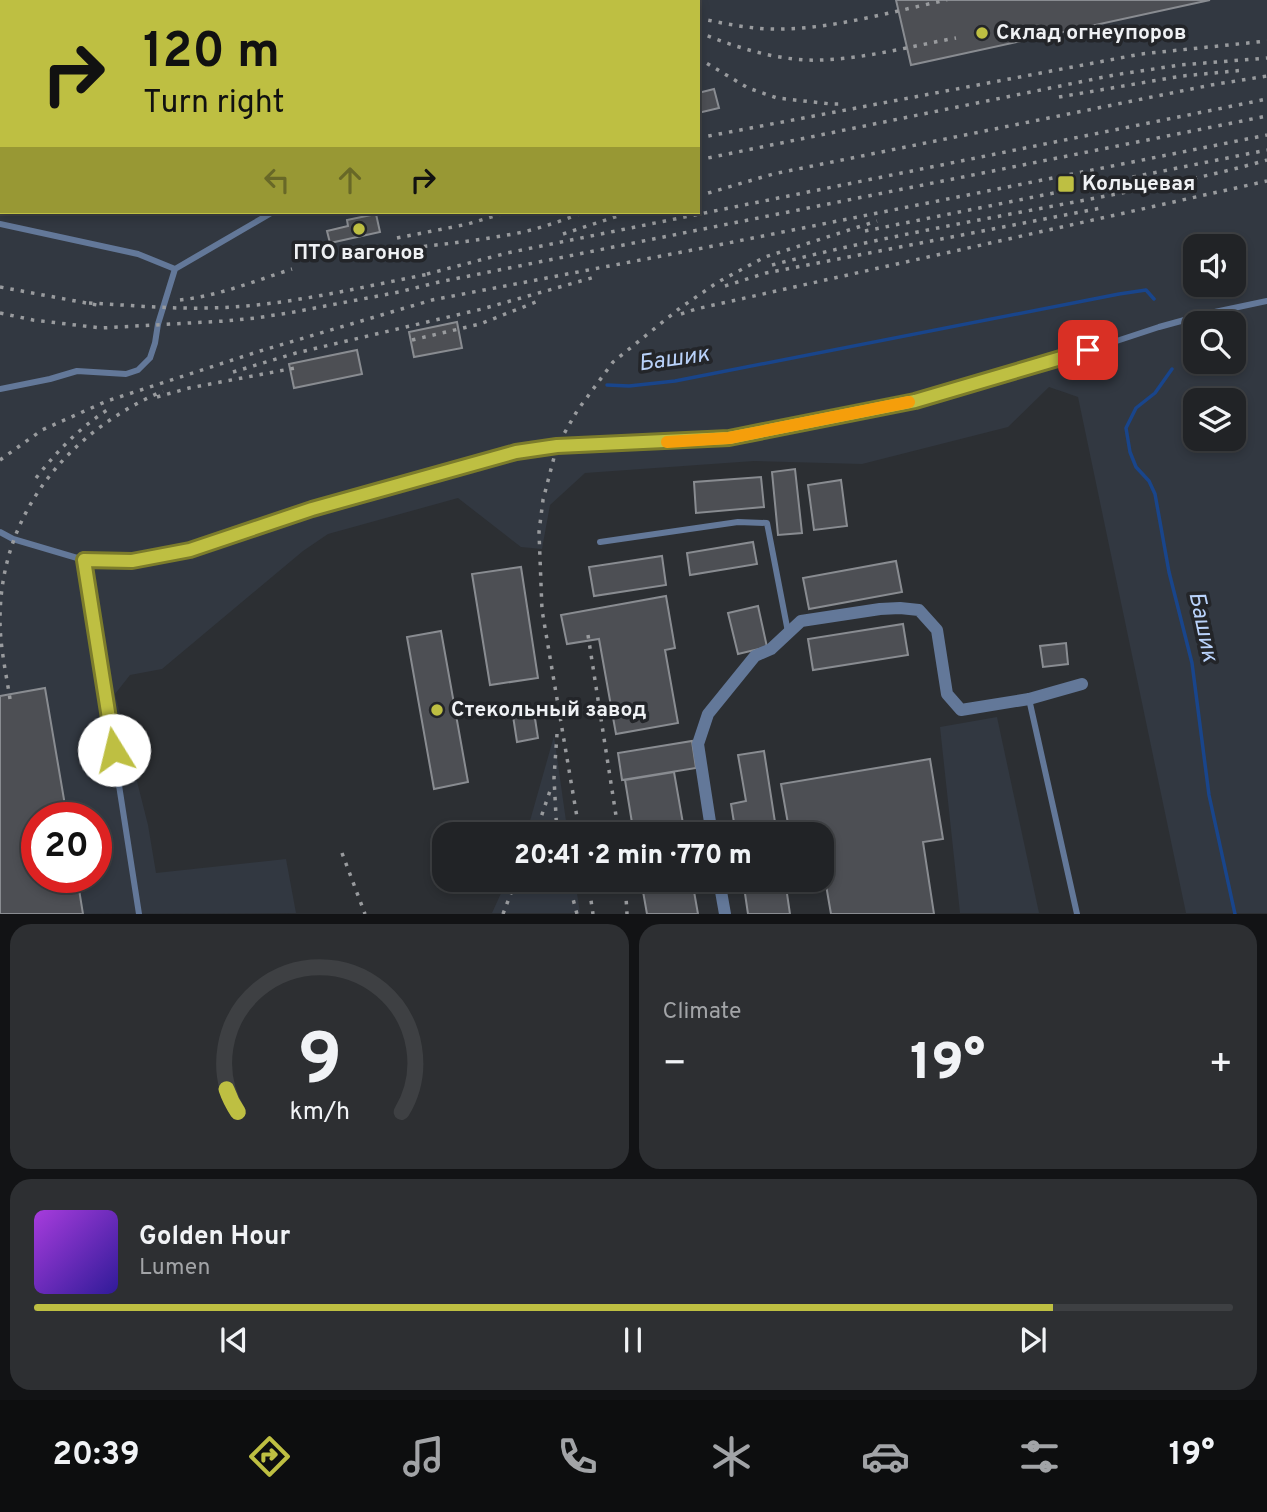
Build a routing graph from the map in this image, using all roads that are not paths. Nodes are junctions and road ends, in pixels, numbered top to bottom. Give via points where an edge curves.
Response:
1 (270, 214) edge
2 (0, 224) edge
3 (175, 269) junction
4 (1267, 301) edge
5 (0, 389) edge
6 (0, 532) edge
7 (600, 542) dead end
8 (84, 560) junction
9 (788, 634) junction
10 (1082, 684) dead end
11 (1029, 699) junction
12 (710, 822) edge
13 (721, 892) edge
14 (139, 914) edge
15 (724, 914) edge
16 (1077, 914) edge

1 - 3 lane
2 - 3 lane via 138,254
3 - 5 lane via 150,358 138,370 126,374 77,371
4 - 8 lane via 1159,327 915,401 729,438 516,452 312,509 190,550 132,561
6 - 8 lane
7 - 9 lane via 738,522 767,523
8 - 14 lane
9 - 11 street via 801,621 880,609 919,610 937,630 947,694 961,710
9 - 12 street via 755,656 708,714 698,744
10 - 11 street
11 - 16 lane
13 - 15 street

